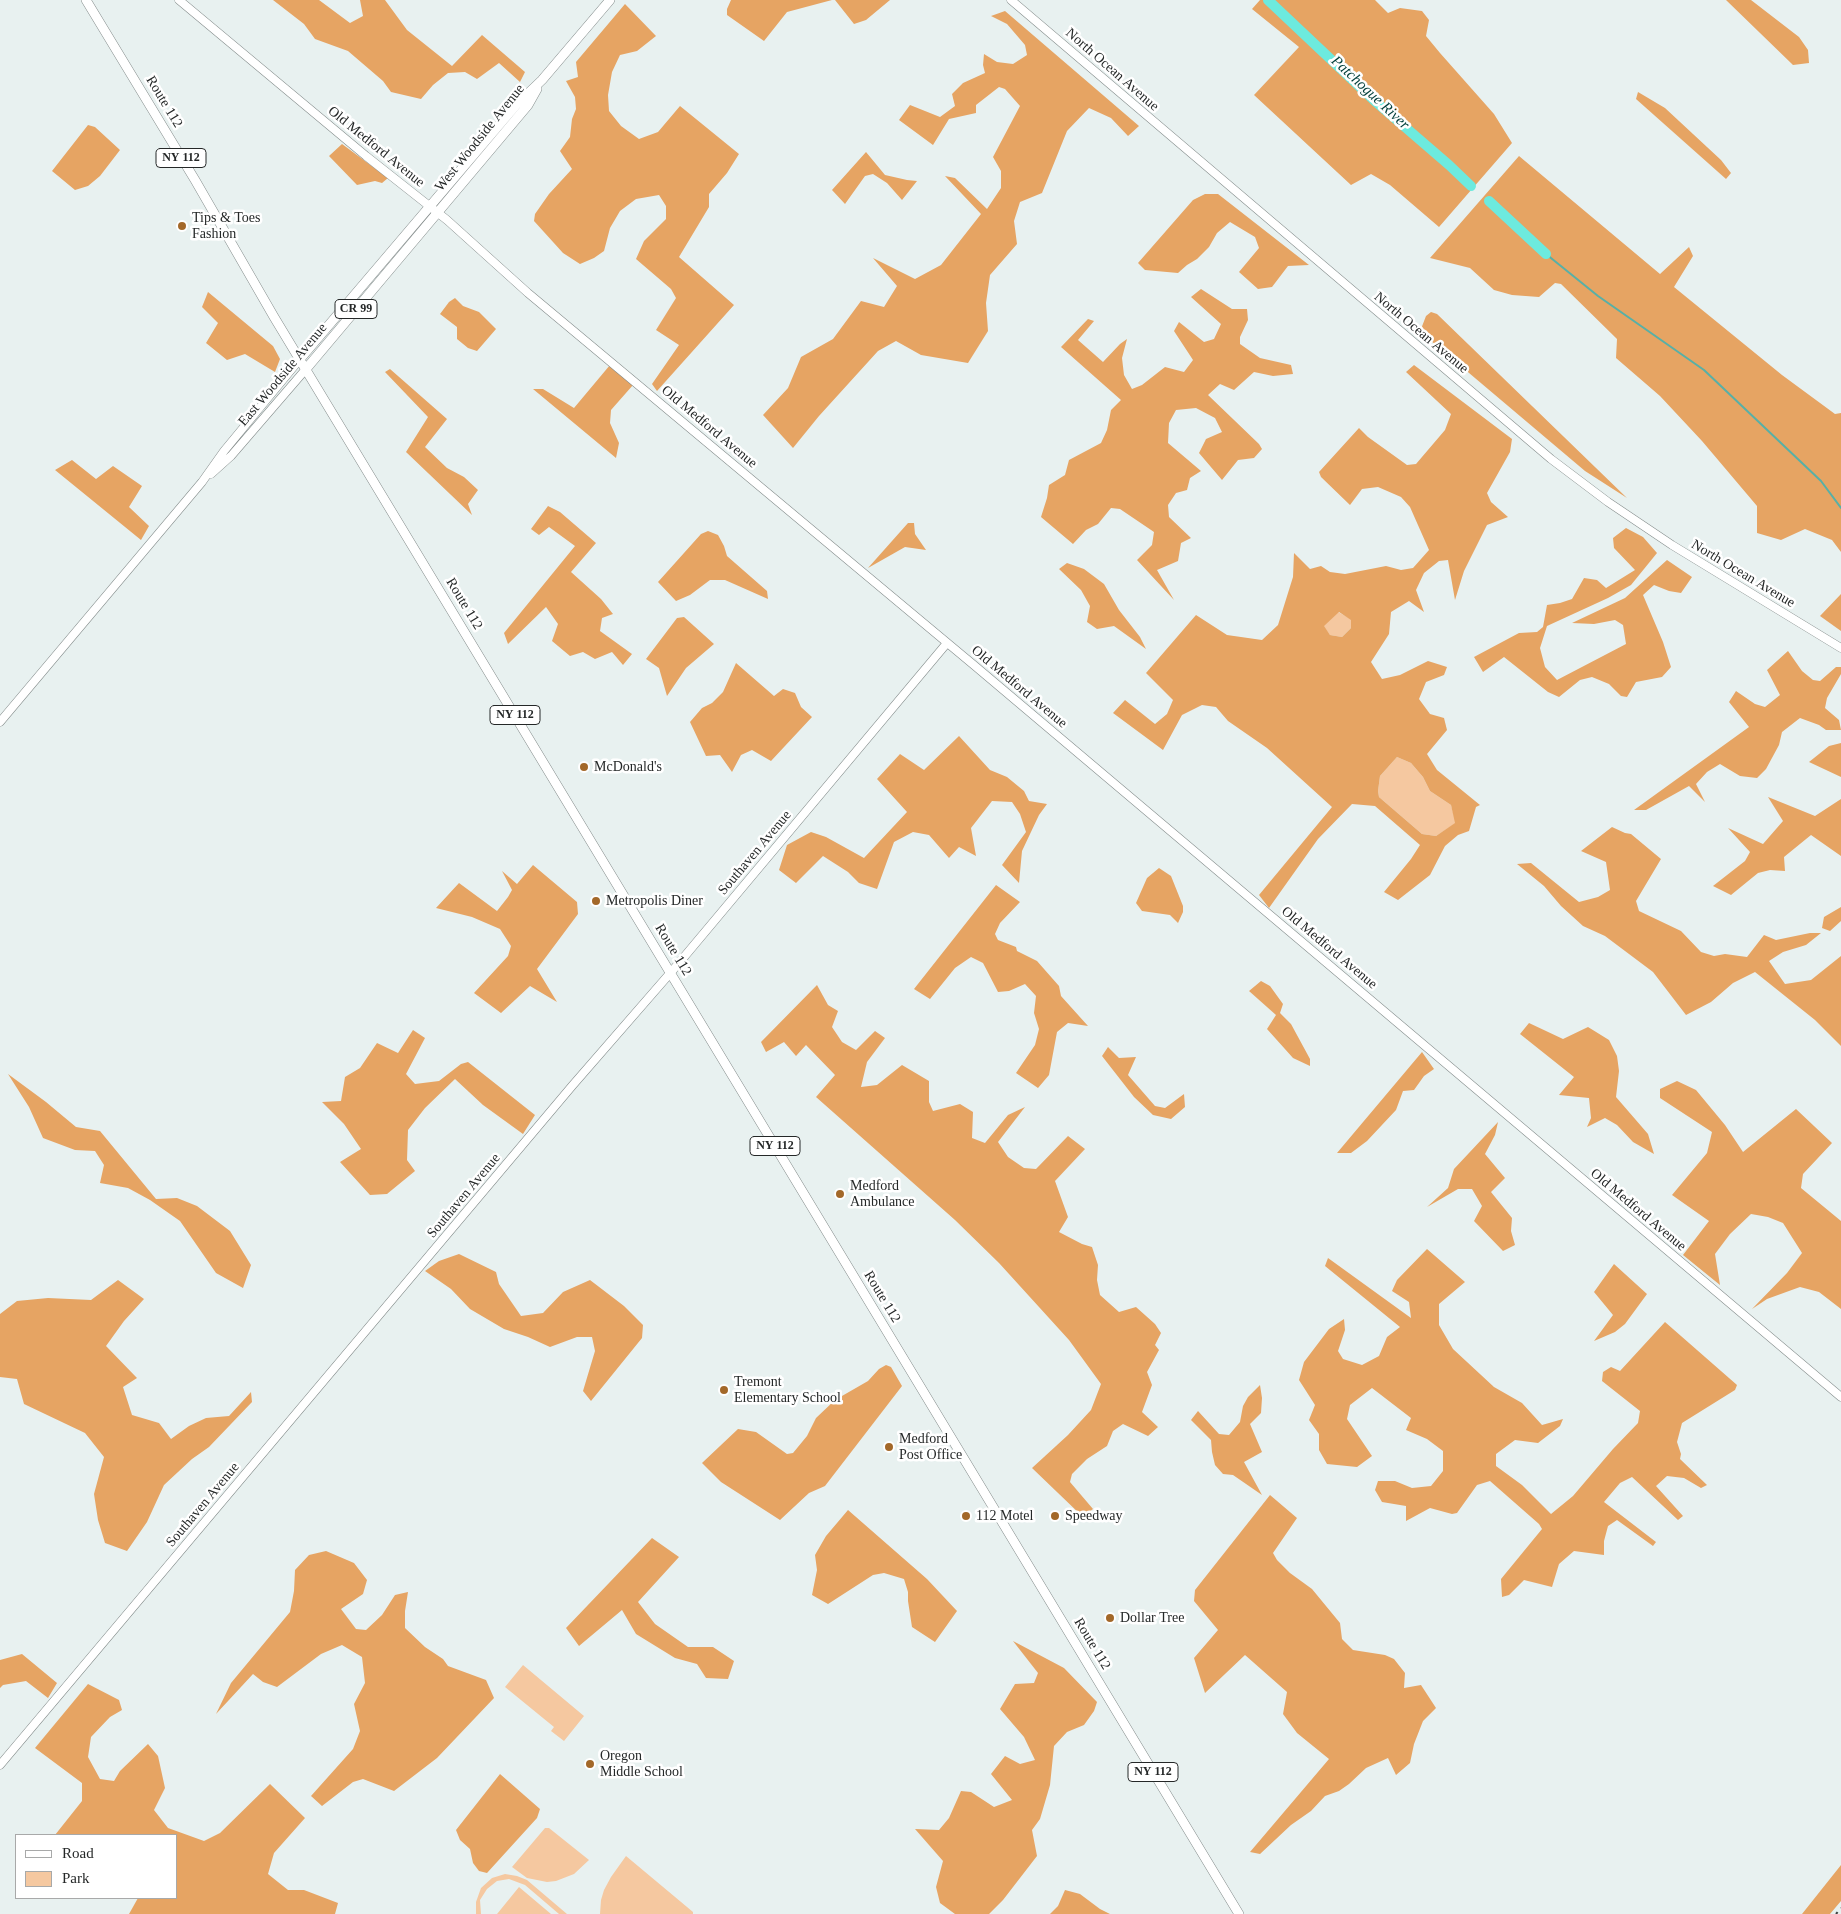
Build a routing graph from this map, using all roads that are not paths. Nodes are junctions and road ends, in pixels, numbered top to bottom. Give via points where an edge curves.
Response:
1 (86, 0) edge
2 (179, 0) edge
3 (610, 0) edge
4 (1011, 0) edge
5 (542, 80) junction
6 (429, 206) junction
7 (438, 212) junction
8 (300, 360) junction
9 (306, 369) junction
10 (202, 482) junction
11 (947, 643) junction
12 (1841, 648) edge
13 (0, 722) edge
14 (670, 973) junction
15 (1841, 1397) edge
16 (0, 1765) edge
17 (1239, 1914) edge

1 - 8 main road, Route 112 / NY 112
2 - 6 street, Old Medford Avenue
3 - 5 main road, West Woodside Avenue / CR 99
4 - 12 street, North Ocean Avenue via 1552,459 1672,545
5 - 6 main road, West Woodside Avenue / CR 99 via 516,105
5 - 7 main road, West Woodside Avenue / CR 99 via 528,105
6 - 7 street, Old Medford Avenue
6 - 8 main road, East Woodside Avenue / CR 99
7 - 9 main road, East Woodside Avenue / CR 99
7 - 11 street, Old Medford Avenue via 534,298
8 - 9 main road, Route 112 / NY 112
8 - 10 street, East Woodside Avenue / CR 99
9 - 10 street, East Woodside Avenue / CR 99 via 232,456
9 - 14 main road, Route 112 / NY 112
10 - 13 street, East Woodside Avenue / CR 99
11 - 14 street, Southaven Avenue
11 - 15 street, Old Medford Avenue
14 - 16 street, Southaven Avenue
14 - 17 main road, Route 112 / NY 112

